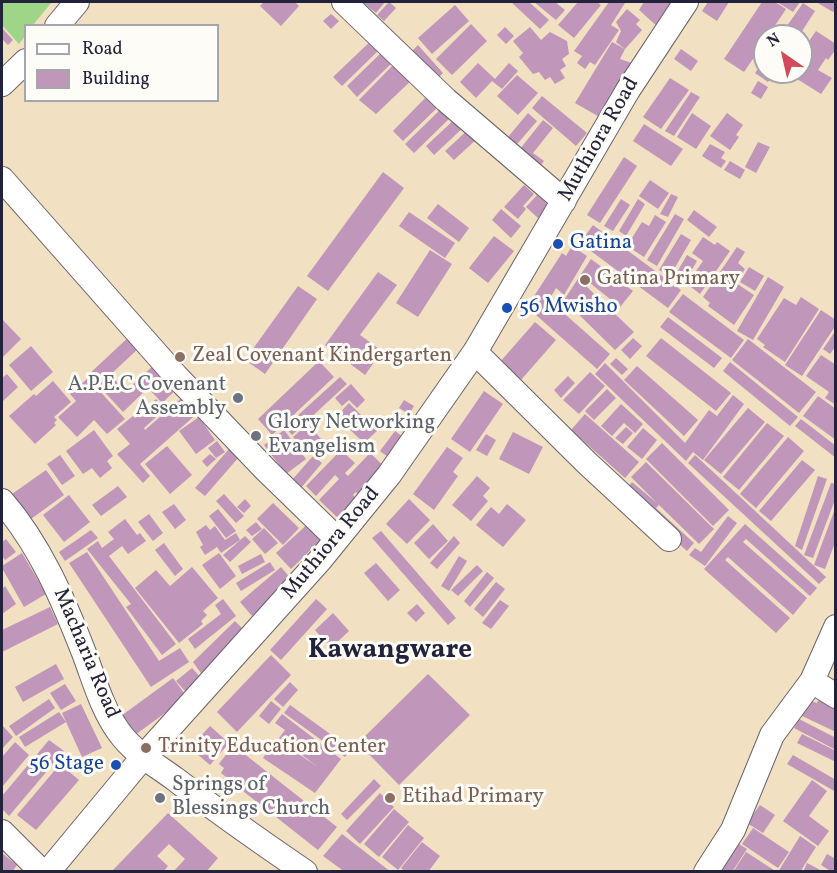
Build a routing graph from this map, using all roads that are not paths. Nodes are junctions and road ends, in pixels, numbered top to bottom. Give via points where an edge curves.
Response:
1 (77, 2) edge
2 (344, 2) edge
3 (686, 2) edge
4 (59, 24) edge
5 (24, 63) edge
6 (2, 84) edge
7 (2, 179) edge
8 (564, 201) junction
9 (475, 352) junction
10 (2, 501) edge
11 (337, 539) junction
12 (669, 539) dead end
13 (836, 627) edge
14 (812, 681) junction
15 (836, 696) edge
16 (144, 756) junction
17 (2, 832) edge
18 (50, 870) edge
19 (305, 872) edge
20 (706, 872) edge

1 - 4 street
2 - 8 street via 446,100
3 - 8 street, Muthiora Road via 628,90
5 - 6 street
7 - 11 street via 176,376
8 - 9 street, Muthiora Road
9 - 11 street, Muthiora Road via 389,475
9 - 12 street
10 - 16 street, Macharia Road via 52,577 109,716 126,740
11 - 16 street, Muthiora Road
13 - 14 street
14 - 15 street
14 - 20 street via 772,735 733,830
16 - 18 street, Muthiora Road
16 - 19 street, Macharia Road
17 - 18 street

